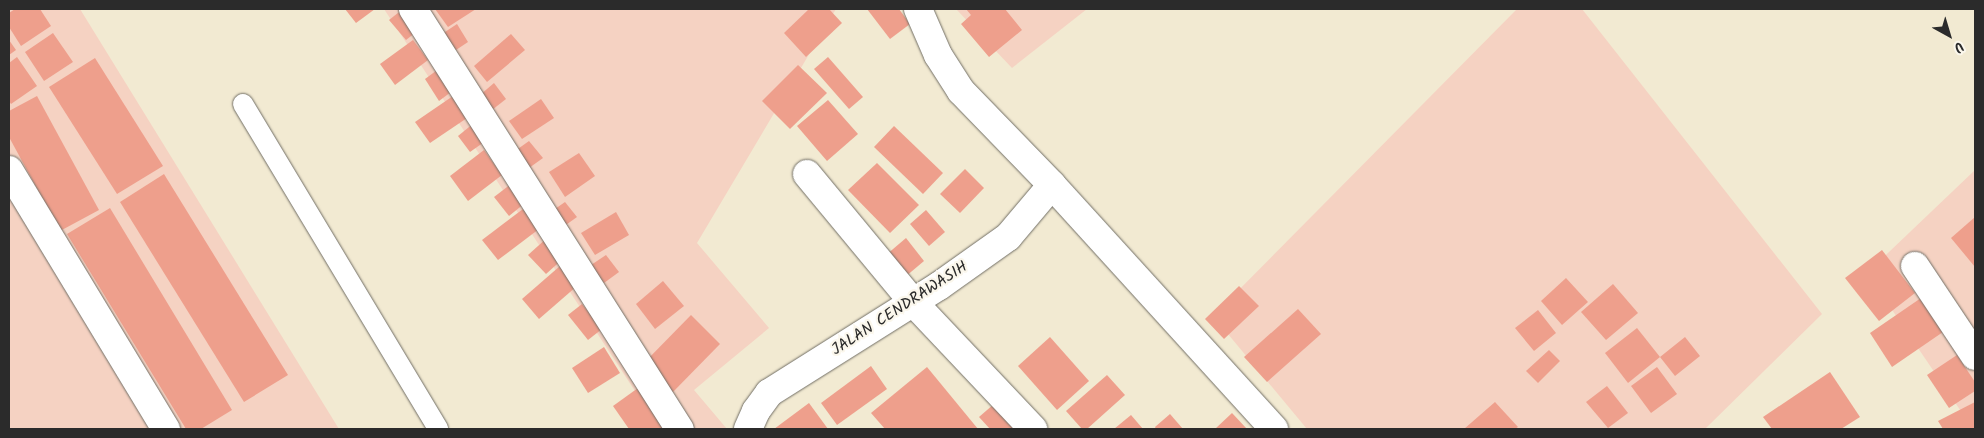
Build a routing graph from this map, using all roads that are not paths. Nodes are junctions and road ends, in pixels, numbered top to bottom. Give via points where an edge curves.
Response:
1 (413, 9) edge
2 (918, 9) edge
3 (243, 104) dead end
4 (9, 170) edge
5 (807, 174) dead end
6 (1052, 185) junction
7 (1915, 266) dead end
8 (913, 302) junction
9 (1975, 356) edge
10 (166, 429) edge
11 (438, 429) edge
12 (680, 429) edge
13 (748, 429) edge
14 (1032, 429) edge
15 (1274, 429) edge

1 - 12 street
2 - 6 street via 938,55 961,91
3 - 11 lane
4 - 10 street
5 - 8 street
6 - 8 street, JALAN CENDRAWASIH via 1008,237
6 - 15 street
7 - 9 street
8 - 13 street, JALAN CENDRAWASIH via 769,393
8 - 14 street

